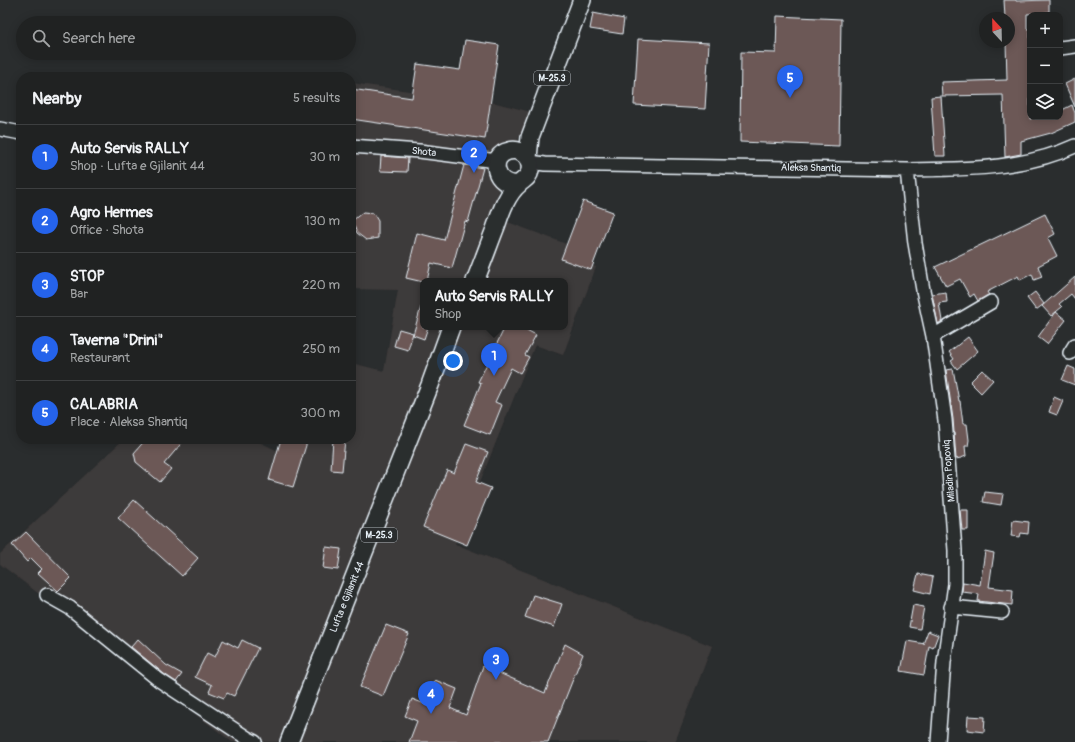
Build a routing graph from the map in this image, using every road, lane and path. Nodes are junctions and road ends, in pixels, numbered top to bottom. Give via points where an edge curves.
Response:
1 (569, 0) edge
2 (582, 0) edge
3 (1075, 46) edge
4 (1063, 48) edge
5 (0, 129) edge
6 (16, 132) edge
7 (356, 146) edge
8 (1075, 146) edge
9 (502, 162) junction
10 (533, 163) junction
11 (907, 170) junction
12 (519, 184) junction
13 (468, 278) edge
14 (476, 278) edge
15 (991, 302) dead end
16 (450, 330) edge
17 (457, 330) edge
18 (933, 336) junction
19 (46, 596) dead end
20 (951, 607) junction
21 (1002, 612) dead end
22 (255, 742) edge
23 (289, 742) edge
24 (297, 742) edge
25 (938, 742) edge

1 - 9 main road, M-25.3 via 522,132
2 - 10 main road, M-25.3 via 530,137
3 - 4 street
5 - 6 street
7 - 9 street, Shota via 419,151
8 - 11 street, Aleksa Shantiq via 1060,153 1018,163 966,170
9 - 10 main road via 518,151
9 - 12 main road via 501,179 510,184
9 - 13 main road, M-25.3 via 496,200
10 - 11 street, Aleksa Shantiq
10 - 12 main road via 527,178
11 - 18 street, Miladin Popoviq via 921,282
12 - 14 main road via 505,203
15 - 18 street
16 - 23 main road, Lufta e Gjilanit 44 / M-25.3
17 - 24 main road, M-25.3
18 - 20 street, Miladin Popoviq via 945,420 953,512 955,584
19 - 22 street via 70,608 158,680
20 - 21 street
20 - 25 street, Miladin Popoviq

